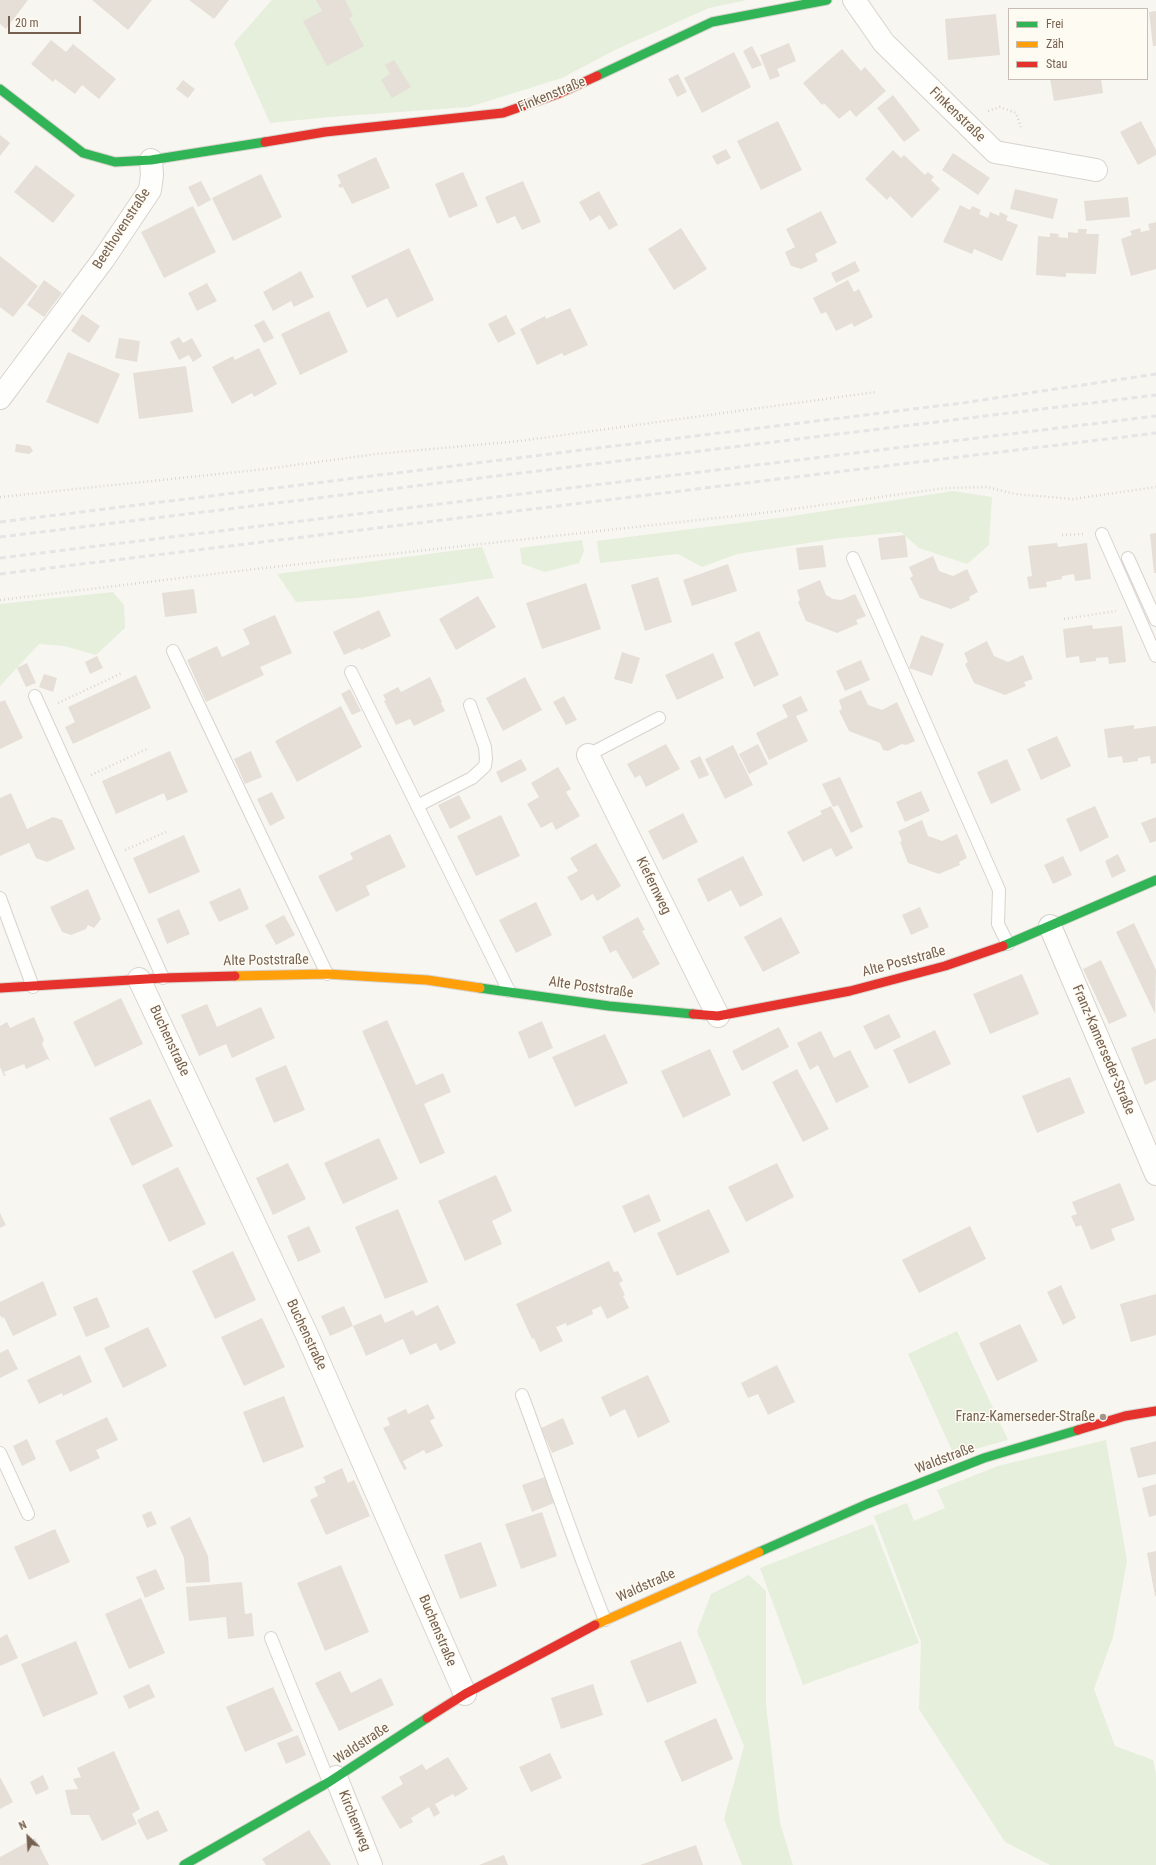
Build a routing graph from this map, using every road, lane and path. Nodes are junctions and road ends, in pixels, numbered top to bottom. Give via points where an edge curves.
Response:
1 (827, 0) edge
2 (854, 0) edge
3 (0, 89) edge
4 (982, 114) dead end
5 (1021, 127) dead end
6 (151, 160) junction
7 (1096, 170) dead end
8 (876, 392) dead end
9 (0, 398) edge
10 (1156, 487) edge
11 (0, 497) edge
12 (1102, 534) dead end
13 (853, 558) dead end
14 (1128, 558) dead end
15 (0, 600) edge
16 (1134, 608) junction
17 (1064, 619) dead end
18 (1156, 620) edge
19 (173, 651) dead end
20 (1156, 656) edge
21 (351, 672) dead end
22 (122, 673) dead end
23 (35, 696) dead end
24 (470, 705) dead end
25 (41, 710) junction
26 (659, 718) dead end
27 (147, 749) dead end
28 (588, 755) joint
29 (74, 783) junction
30 (417, 806) junction
31 (166, 832) dead end
32 (108, 857) junction
33 (1156, 880) edge
34 (0, 898) edge
35 (1050, 926) junction
36 (1008, 944) junction
37 (327, 974) junction
38 (163, 978) junction
39 (140, 979) junction
40 (33, 987) junction
41 (0, 988) edge
42 (509, 991) junction
43 (718, 1016) junction
44 (1156, 1174) edge
45 (522, 1395) dead end
46 (1156, 1411) edge
47 (0, 1453) edge
48 (28, 1514) dead end
49 (604, 1620) junction
50 (271, 1638) dead end
51 (465, 1694) junction
52 (333, 1779) junction
53 (184, 1865) edge
54 (371, 1865) edge

1 - 6 street, Finkenstraße via 712,22 560,93 503,113 325,132
2 - 7 street, Finkenstraße via 884,43 996,152
3 - 6 street via 83,153 115,162
4 - 5 path via 1000,107 1016,113
6 - 9 street, Beethovenstraße via 150,190 79,292
8 - 11 path via 520,440
10 - 15 path via 1073,499 1015,494 987,487 946,488 771,512
12 - 16 lane
13 - 36 lane via 999,890 998,924
14 - 18 lane
16 - 17 path
16 - 20 lane
19 - 37 lane
21 - 30 lane
22 - 25 path
23 - 25 lane
24 - 30 lane via 485,747 485,766 472,778
25 - 29 lane
26 - 28 lane
27 - 29 path
28 - 43 street, Kiefernweg
29 - 32 lane
30 - 42 lane
31 - 32 path
32 - 38 lane
33 - 35 street, Alte Poststraße
34 - 40 lane
35 - 36 street, Alte Poststraße
35 - 44 street, Franz-Kamerseder-Straße
36 - 43 street, Alte Poststraße via 945,966 850,991
37 - 38 street, Alte Poststraße
37 - 42 street, Alte Poststraße via 427,980
38 - 39 street, Alte Poststraße
39 - 40 street, Alte Poststraße
39 - 51 street, Buchenstraße via 307,1335
40 - 41 street, Alte Poststraße
42 - 43 street, Alte Poststraße via 609,1006
45 - 49 lane
46 - 49 street, Waldstraße via 1125,1416 984,1458 867,1504
47 - 48 lane
49 - 51 street, Waldstraße
50 - 52 lane
51 - 52 street, Waldstraße
52 - 53 street, Waldstraße
52 - 54 street, Kirchenweg

